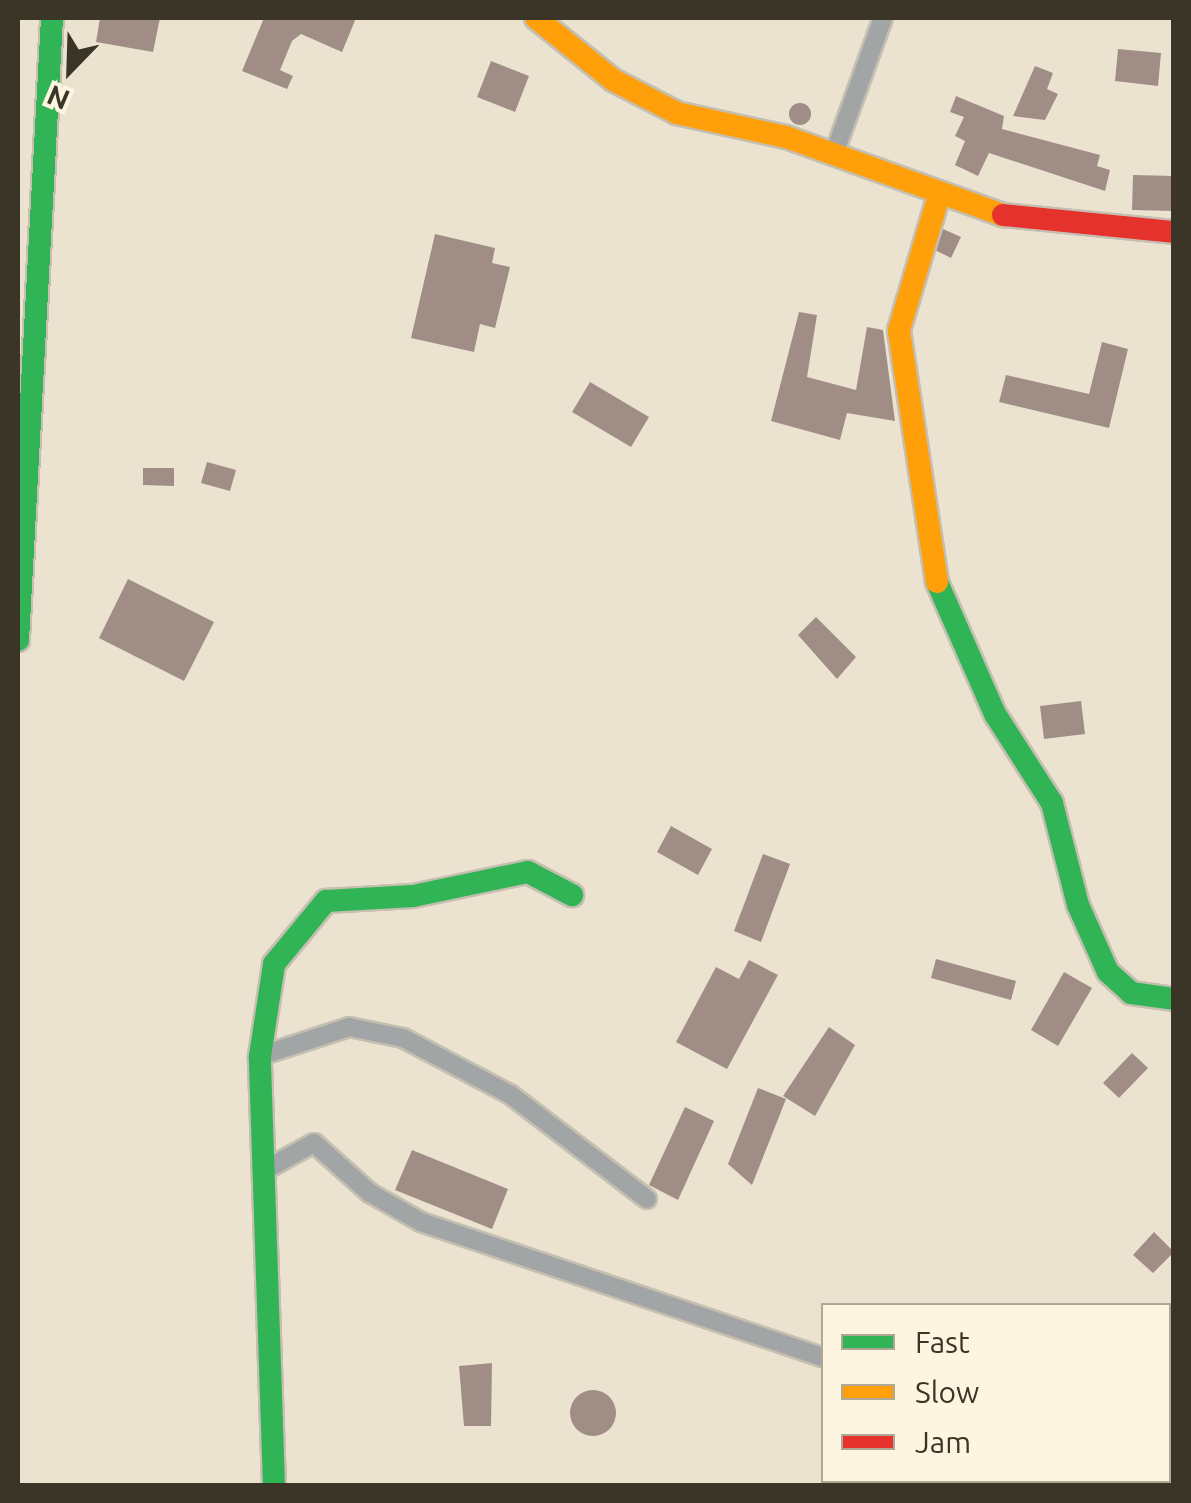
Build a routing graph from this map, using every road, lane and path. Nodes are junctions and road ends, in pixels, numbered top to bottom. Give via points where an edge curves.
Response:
1 (52, 18) edge
2 (536, 18) edge
3 (883, 18) edge
4 (834, 154) junction
5 (939, 196) junction
6 (1174, 232) edge
7 (18, 640) edge
8 (572, 895) dead end
9 (1174, 1000) edge
10 (260, 1056) junction
11 (265, 1170) junction
12 (647, 1198) dead end
13 (821, 1357) edge
14 (274, 1486) edge

1 - 7 street
2 - 4 street via 613,80 677,114
3 - 4 street
4 - 5 street
5 - 6 street via 1028,224
5 - 9 street via 902,297 930,567 996,714 1052,803 1108,972 1131,992
8 - 10 street via 528,872 414,896 326,901 274,964
10 - 11 street
10 - 12 street via 349,1027 403,1038 511,1095
11 - 13 street via 314,1143 421,1222
11 - 14 street

